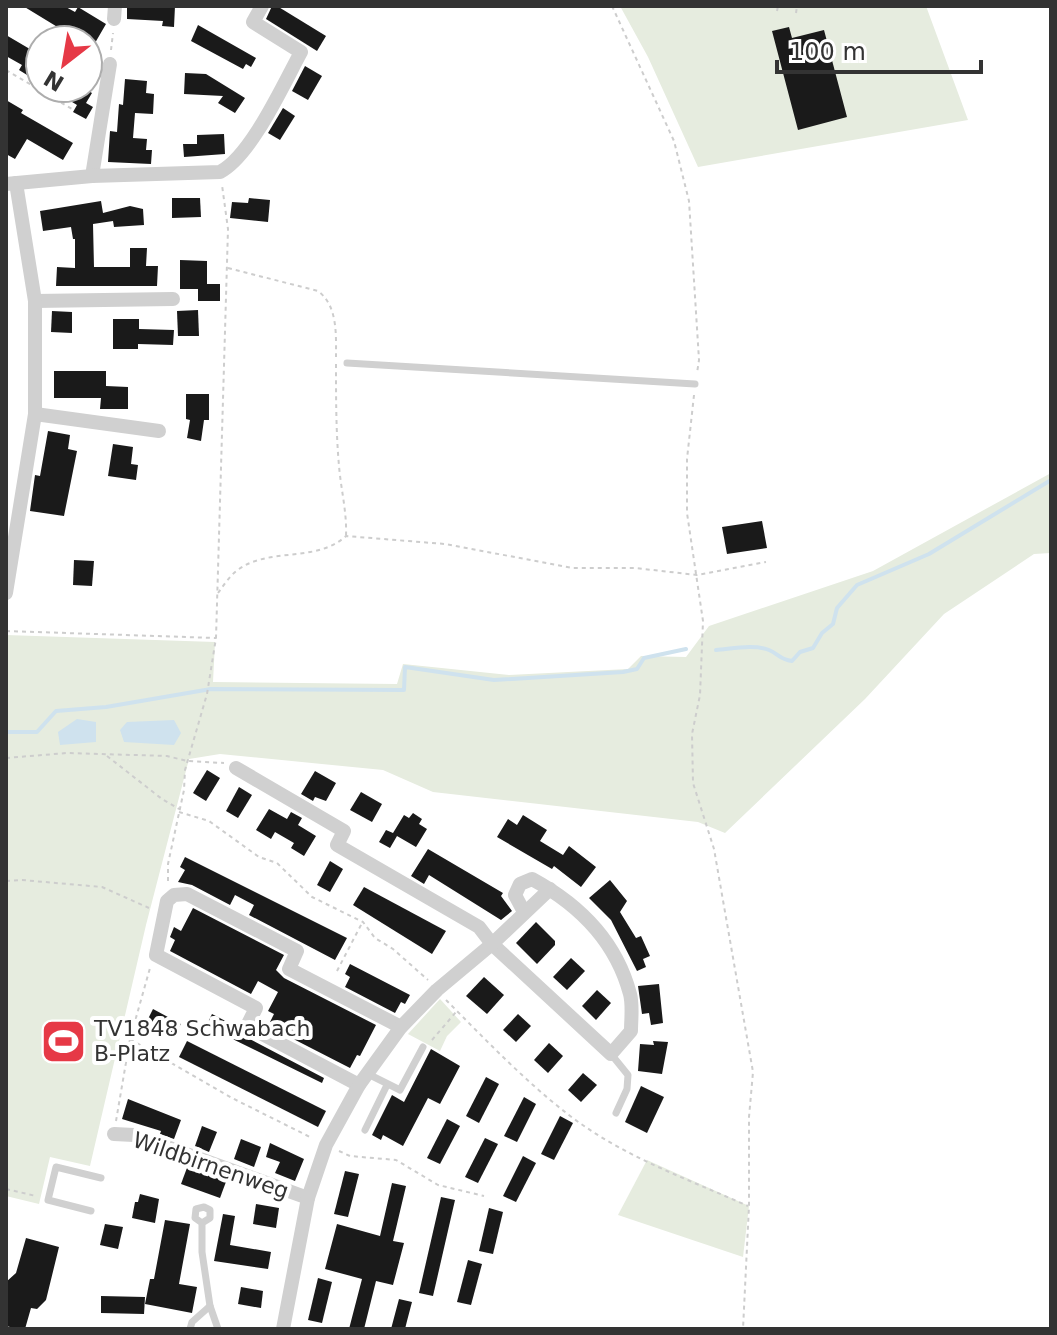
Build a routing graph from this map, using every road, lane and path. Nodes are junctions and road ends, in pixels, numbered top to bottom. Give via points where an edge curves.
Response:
1 (262, 6) edge
2 (612, 6) edge
3 (797, 6) edge
4 (114, 12) edge
5 (796, 13) dead end
6 (110, 64) joint
7 (6, 70) edge
8 (72, 109) dead end
9 (212, 173) junction
10 (92, 176) junction
11 (11, 184) edge
12 (226, 268) junction
13 (173, 299) dead end
14 (35, 301) junction
15 (347, 363) dead end
16 (695, 384) junction
17 (35, 414) junction
18 (159, 431) dead end
19 (346, 536) junction
20 (766, 562) dead end
21 (697, 575) junction
22 (6, 593) edge
23 (217, 594) junction
24 (6, 631) edge
25 (216, 638) junction
26 (104, 754) junction
27 (6, 758) edge
28 (187, 761) junction
29 (236, 768) joint
30 (179, 811) junction
31 (6, 881) edge
32 (550, 889) junction
33 (174, 895) junction
34 (524, 912) junction
35 (164, 917) junction
36 (363, 922) junction
37 (492, 944) junction
38 (156, 955) junction
39 (337, 971) dead end
40 (437, 990) junction
41 (457, 1011) junction
42 (401, 1027) junction
43 (130, 1039) junction
44 (423, 1047) joint
45 (611, 1054) junction
46 (363, 1079) junction
47 (387, 1085) junction
48 (616, 1113) dead end
49 (365, 1130) dead end
50 (114, 1134) joint
51 (326, 1145) junction
52 (101, 1178) dead end
53 (6, 1189) edge
54 (484, 1196) dead end
55 (40, 1198) dead end
56 (308, 1198) junction
57 (749, 1206) junction
58 (91, 1211) dead end
59 (202, 1223) dead end
60 (210, 1306) junction
61 (190, 1329) edge
62 (218, 1329) edge
63 (283, 1329) edge
64 (743, 1329) edge

1 - 9 street via 253,22 301,52 241,155 231,166
2 - 16 path via 674,141 689,201 699,360
3 - 5 path
4 - 6 path
6 - 10 street
7 - 8 path
9 - 10 street
9 - 12 path via 228,229
10 - 11 street
11 - 14 street
12 - 19 path via 318,291 333,313
12 - 23 path
13 - 14 street
14 - 17 street
15 - 16 lane
16 - 21 path via 687,513
17 - 18 street
17 - 22 street
19 - 21 path via 445,544 573,568
19 - 23 path via 334,547 236,570
20 - 21 path
21 - 57 path via 703,621 700,695 692,734 693,783 714,849 753,1072
23 - 25 path
24 - 25 path
25 - 28 path via 207,694
26 - 27 path
26 - 28 path
26 - 30 path
28 - 29 path
28 - 30 path
29 - 37 street via 344,831 337,845 479,927
30 - 33 path via 167,880
30 - 36 path via 209,821 259,857 277,863 312,897
31 - 35 path via 102,887
32 - 34 street, Wildbirnenweg
32 - 34 street via 532,879 520,884 515,895
32 - 45 street via 583,913 614,951 631,997 631,1031
33 - 35 street
33 - 42 street via 187,894 297,951 289,969
34 - 37 street, Wildbirnenweg
35 - 38 street
36 - 39 path
36 - 40 path
37 - 40 street, Wildbirnenweg
37 - 45 street
38 - 43 path
38 - 46 street via 256,1008 247,1026
40 - 41 path
40 - 42 street, Wildbirnenweg
41 - 44 path
41 - 57 path via 590,1130
42 - 46 street, Wildbirnenweg
43 - 50 path
43 - 51 path
44 - 47 lane via 400,1090
45 - 48 lane via 624,1067 628,1081
46 - 47 lane
46 - 51 street, Wildbirnenweg
47 - 49 lane
50 - 56 street, Wildbirnenweg via 134,1135
51 - 54 path via 350,1156 396,1160 438,1185
51 - 56 street, Wildbirnenweg
52 - 58 lane via 56,1167 48,1200
53 - 55 path
56 - 63 street, Wildbirnenweg
57 - 64 path
59 - 60 lane
60 - 61 lane
60 - 62 lane

